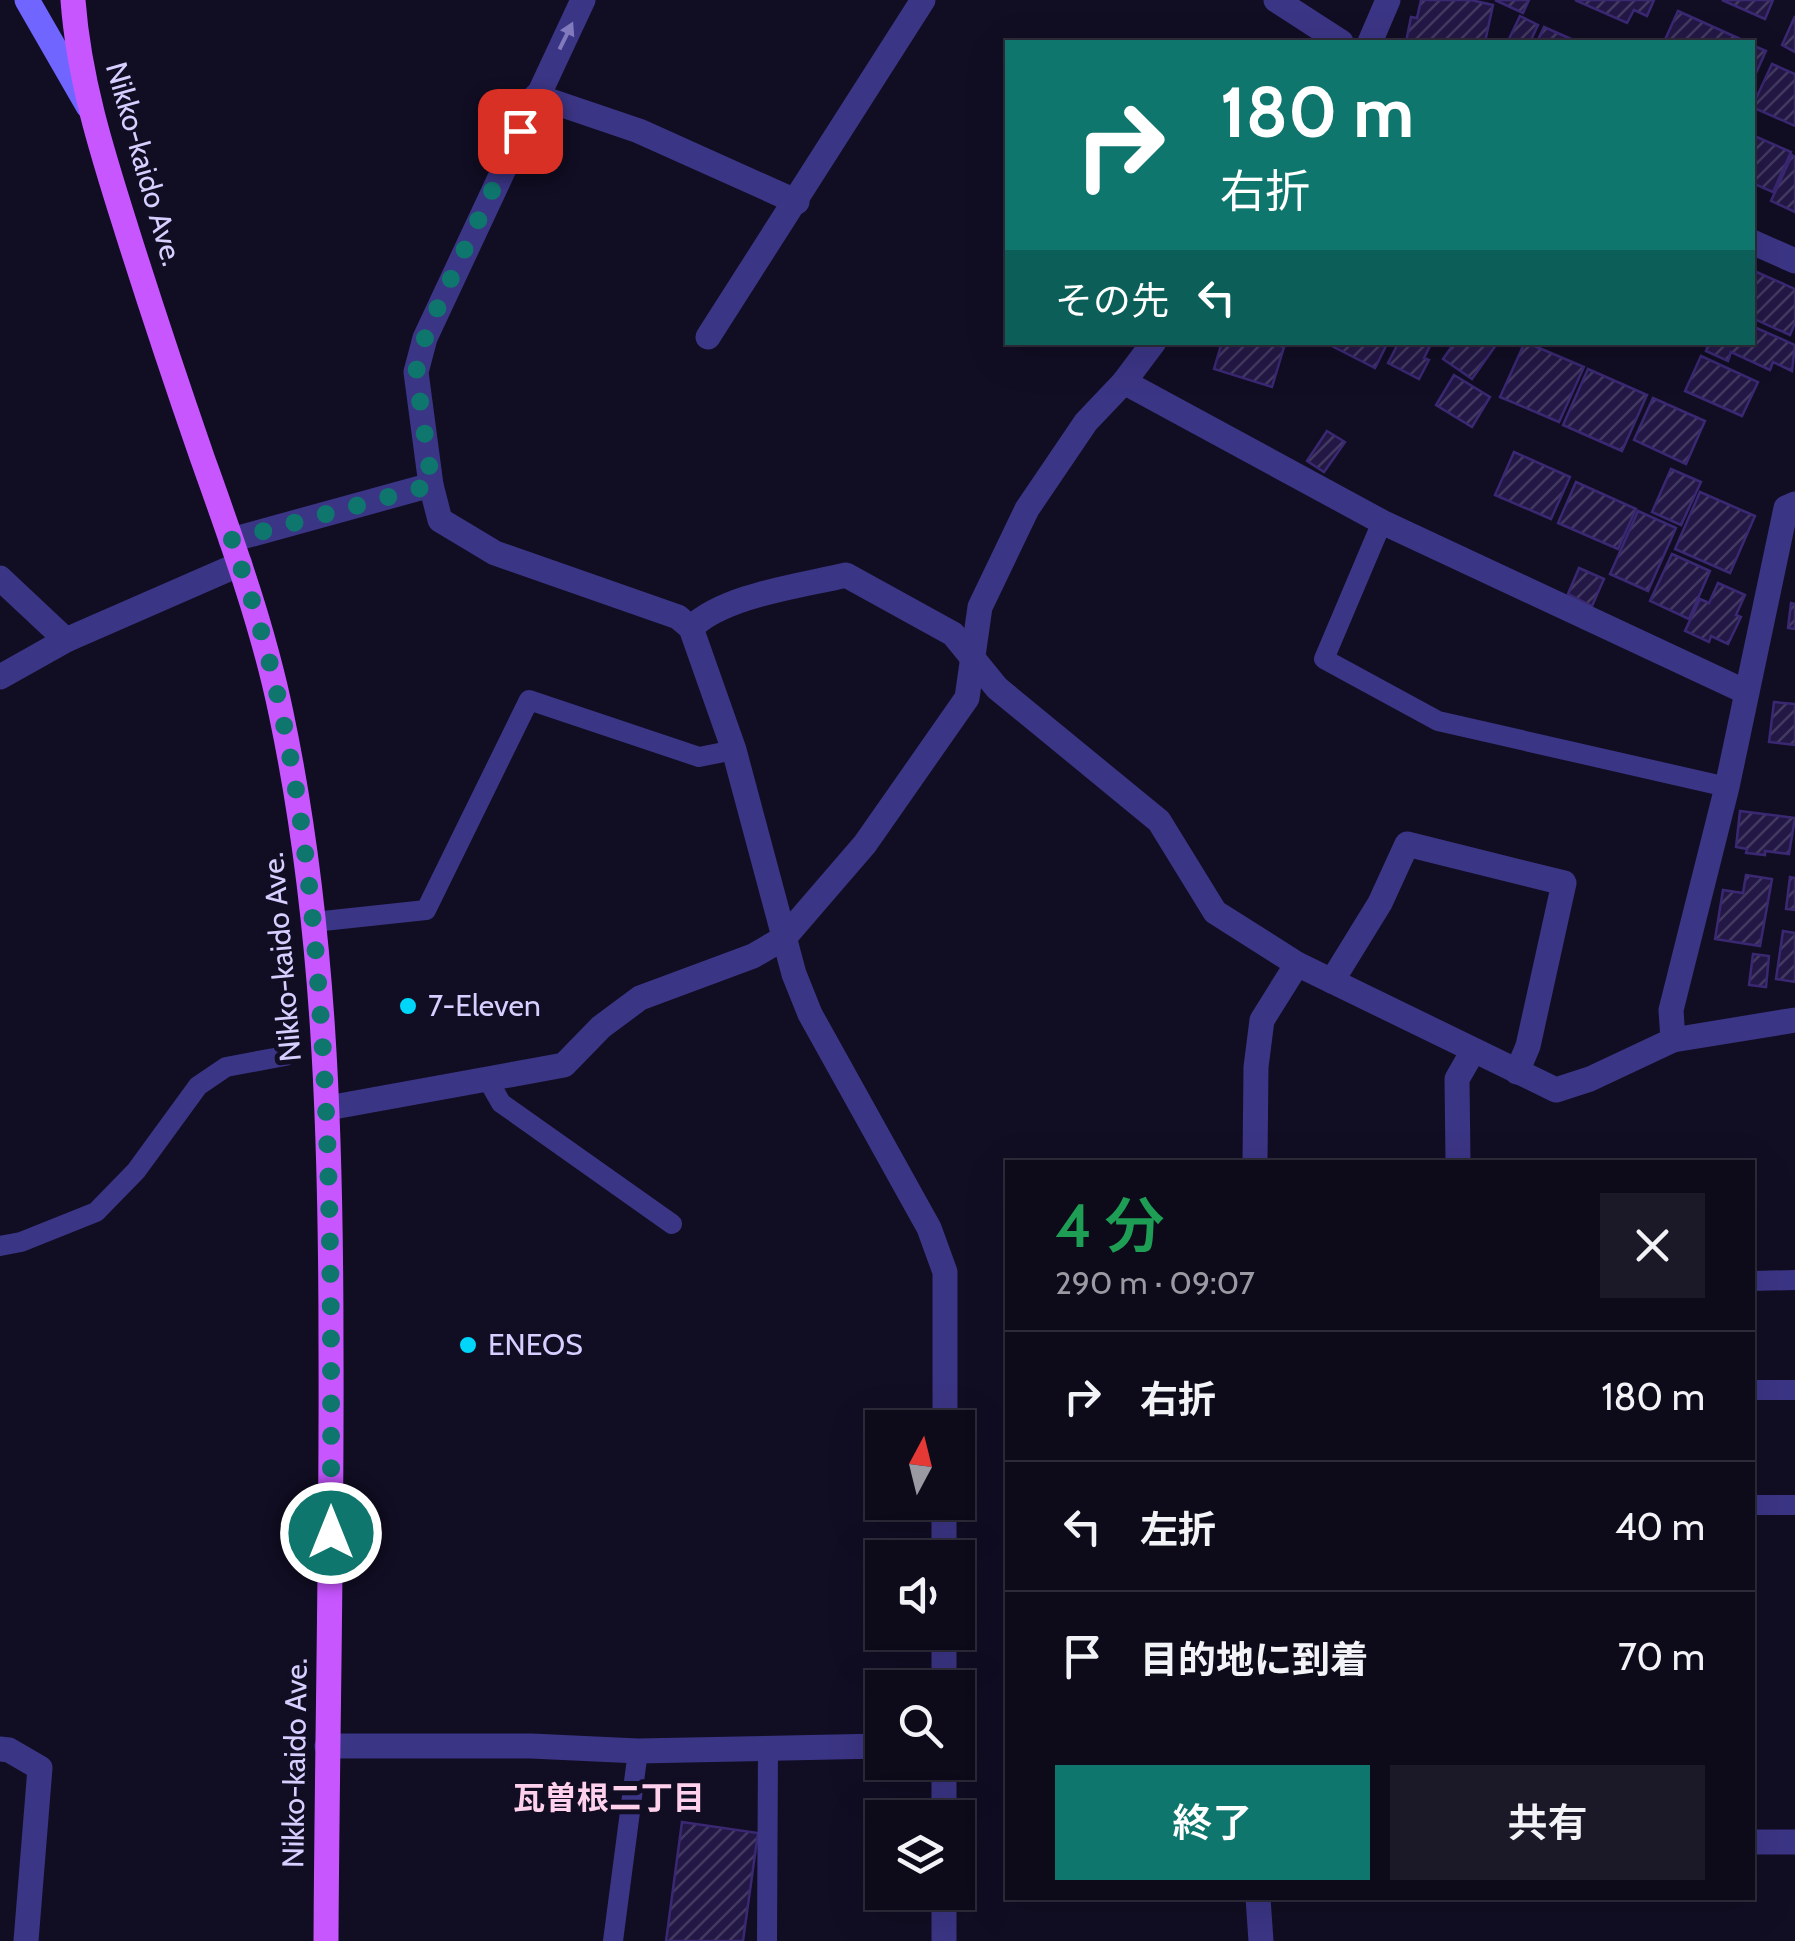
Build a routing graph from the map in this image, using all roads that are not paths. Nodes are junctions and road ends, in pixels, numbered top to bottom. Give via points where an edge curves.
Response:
1 (27, 0) edge
2 (73, 0) edge
3 (583, 0) edge
4 (924, 0) edge
5 (1276, 0) edge
6 (1388, 0) edge
7 (1337, 40) edge
8 (1371, 40) edge
9 (536, 96) junction
10 (88, 106) junction
11 (797, 202) junction
12 (1755, 243) edge
13 (1795, 261) edge
14 (708, 337) dead end
15 (1152, 345) edge
16 (1124, 382) junction
17 (432, 485) junction
18 (1795, 504) edge
19 (1382, 522) junction
20 (236, 552) junction
21 (0, 578) edge
22 (691, 628) junction
23 (66, 640) junction
24 (974, 657) junction
25 (0, 676) edge
26 (1746, 692) junction
27 (734, 750) junction
28 (1726, 788) junction
29 (314, 922) junction
30 (784, 938) junction
31 (1297, 964) junction
32 (1332, 981) junction
33 (1795, 1020) edge
34 (1673, 1040) junction
35 (1474, 1051) junction
36 (285, 1056) dead end
37 (1517, 1072) junction
38 (488, 1080) junction
39 (328, 1108) junction
40 (1255, 1160) edge
41 (1458, 1160) edge
42 (672, 1224) dead end
43 (0, 1246) edge
44 (1795, 1280) edge
45 (1755, 1281) edge
46 (1755, 1390) edge
47 (1795, 1390) edge
48 (944, 1410) edge
49 (1795, 1505) edge
50 (1755, 1506) edge
51 (328, 1746) junction
52 (865, 1746) edge
53 (768, 1748) junction
54 (0, 1749) edge
55 (638, 1751) junction
56 (1755, 1842) edge
57 (1795, 1842) edge
58 (1258, 1900) edge
59 (944, 1910) edge
60 (26, 1941) edge
61 (326, 1941) edge
62 (613, 1941) edge
63 (767, 1941) edge
64 (944, 1941) edge
65 (1261, 1941) edge

1 - 10 street
2 - 10 main road, Nikko-kaido Ave.
9 -> 3 street
4 - 11 street
5 - 7 street
6 - 8 street
9 - 11 street via 639,131
9 - 17 street via 425,338 416,372
10 - 20 main road, Nikko-kaido Ave.
11 - 14 street
12 - 13 street
15 - 16 street
16 - 19 street
16 - 24 street via 1086,422 1027,509 980,607
17 - 20 street
17 - 22 street via 440,520 495,553
18 - 26 street via 1786,508
19 - 26 street
19 - 28 lane via 1324,659 1438,721
20 - 23 street
20 - 29 main road, Nikko-kaido Ave. via 280,709
21 - 23 street
22 - 24 street via 705,614 846,574 953,634
22 - 27 street
23 - 25 street
24 - 30 street via 967,698 864,844
24 - 31 street via 997,688 1159,821 1215,912
26 - 28 street
27 - 29 lane via 699,757 529,700 426,910
27 - 30 street
28 - 34 street via 1671,1010
29 - 39 main road, Nikko-kaido Ave.
30 - 38 street via 640,998 564,1064
30 - 48 street via 810,1014 929,1228 945,1272
31 - 32 street
31 - 40 street via 1262,1020
32 - 35 street
32 - 37 street via 1408,844 1564,884
33 - 34 street
34 - 37 street via 1556,1090
35 - 37 street
35 - 41 street via 1457,1079
36 - 43 lane via 226,1067 198,1086 136,1171 96,1212
38 - 39 street
38 - 42 lane via 501,1103
39 - 51 main road, Nikko-kaido Ave.
44 - 45 lane
46 - 47 lane
49 - 50 lane
51 - 55 street
51 - 61 main road, Nikko-kaido Ave.
52 - 53 street
53 - 55 street
53 - 63 lane
54 - 60 street via 40,1768
55 - 62 lane
56 - 57 street
58 - 65 street
59 - 64 street

